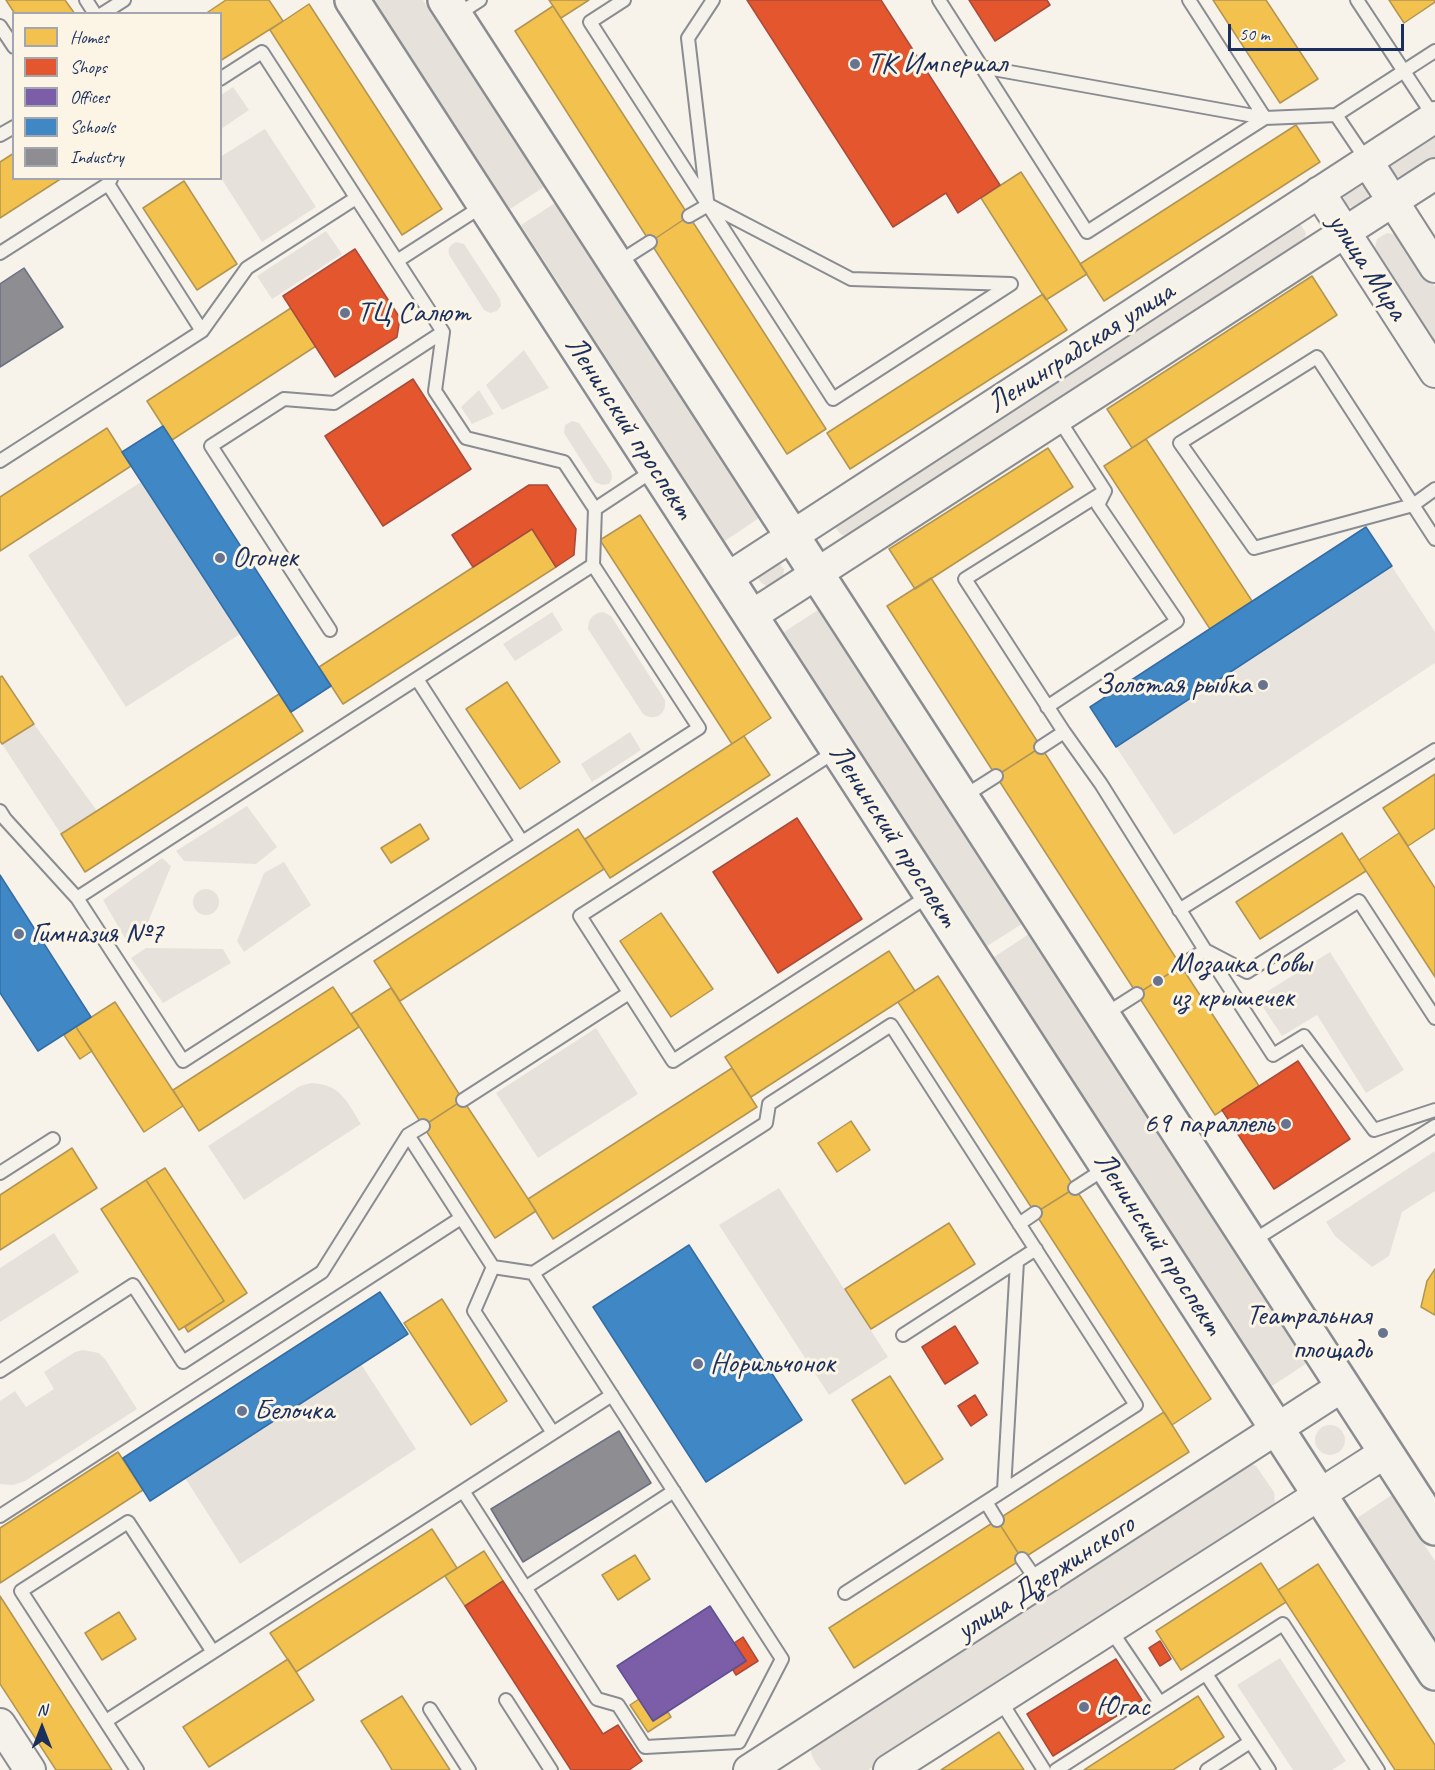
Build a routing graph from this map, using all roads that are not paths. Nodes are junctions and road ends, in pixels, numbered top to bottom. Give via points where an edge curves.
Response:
1 (123, 0) edge
2 (352, 0) edge
3 (624, 0) edge
4 (713, 0) edge
5 (939, 0) edge
6 (1189, 0) edge
7 (1357, 0) edge
8 (460, 5) edge
9 (105, 12) edge
10 (0, 26) edge
11 (12, 44) edge
12 (1435, 51) edge
13 (982, 67) junction
14 (1404, 71) junction
15 (222, 78) edge
16 (1336, 115) junction
17 (1434, 117) edge
18 (1265, 118) junction
19 (1367, 161) junction
20 (1435, 174) edge
21 (110, 181) edge
22 (1319, 192) junction
23 (356, 198) junction
24 (1392, 201) junction
25 (484, 205) junction
26 (708, 205) junction
27 (689, 216) dead end
28 (1344, 232) junction
29 (650, 242) dead end
30 (0, 253) edge
31 (397, 261) junction
32 (616, 264) junction
33 (1435, 267) edge
34 (202, 331) junction
35 (443, 332) junction
36 (1435, 372) edge
37 (1058, 418) junction
38 (0, 461) edge
39 (656, 469) junction
40 (1435, 489) edge
41 (1105, 491) junction
42 (1413, 505) junction
43 (594, 509) junction
44 (792, 536) junction
45 (1435, 540) edge
46 (593, 565) junction
47 (817, 573) junction
48 (726, 579) junction
49 (751, 616) junction
50 (330, 630) dead end
51 (417, 680) junction
52 (1047, 707) junction
53 (1064, 732) junction
54 (1041, 747) dead end
55 (837, 750) junction
56 (1435, 750) edge
57 (996, 776) dead end
58 (962, 798) junction
59 (2, 817) edge
60 (522, 842) junction
61 (931, 894) junction
62 (77, 898) junction
63 (1179, 910) junction
64 (1205, 950) junction
65 (1181, 966) dead end
66 (629, 993) junction
67 (1137, 994) dead end
68 (1103, 1016) junction
69 (1435, 1017) edge
70 (463, 1100) dead end
71 (1435, 1110) edge
72 (423, 1126) dead end
73 (1435, 1126) edge
74 (408, 1136) junction
75 (53, 1139) dead end
76 (1107, 1167) junction
77 (0, 1173) edge
78 (1075, 1188) dead end
79 (1035, 1213) dead end
80 (461, 1218) junction
81 (1019, 1224) junction
82 (1250, 1242) junction
83 (1035, 1249) junction
84 (1017, 1261) junction
85 (493, 1268) junction
86 (533, 1273) junction
87 (903, 1335) dead end
88 (0, 1371) edge
89 (1343, 1386) junction
90 (612, 1395) junction
91 (1277, 1429) junction
92 (552, 1433) junction
93 (1386, 1452) junction
94 (1004, 1490) junction
95 (463, 1491) junction
96 (674, 1491) junction
97 (1320, 1494) junction
98 (986, 1502) junction
99 (0, 1516) edge
100 (997, 1520) dead end
101 (1435, 1528) edge
102 (525, 1587) junction
103 (845, 1593) dead end
104 (1110, 1628) junction
105 (216, 1650) junction
106 (1435, 1672) edge
107 (1206, 1674) junction
108 (999, 1699) junction
109 (506, 1700) dead end
110 (1160, 1703) junction
111 (430, 1709) dead end
112 (106, 1721) junction
113 (0, 1724) edge
114 (1250, 1742) junction
115 (757, 1759) edge
116 (30, 1770) edge
117 (137, 1770) edge
118 (469, 1770) edge
119 (551, 1770) edge
120 (889, 1770) edge
121 (1044, 1770) edge
122 (1056, 1770) edge
123 (1207, 1770) edge
124 (1269, 1770) edge
125 (1378, 1770) edge

1 - 9 lane
2 - 25 main road, Ленинский проспект
3 - 26 lane via 590,22
4 - 26 lane via 687,38
5 - 13 lane
6 - 18 lane
7 - 14 lane
8 - 32 main road
10 - 11 lane
12 - 14 lane
13 - 18 lane
13 - 18 lane via 1087,232
14 - 16 lane
14 - 17 lane
15 - 23 lane via 262,52
16 - 18 lane
16 - 19 lane
17 - 19 street, Ленинградская улица
19 - 22 street, Ленинградская улица
19 - 24 street, улица Мира
20 - 24 street, Ленинградская улица
21 - 30 lane
21 - 34 lane
22 - 28 street, улица Мира
22 - 44 street, Ленинградская улица
23 - 31 lane
23 - 34 lane via 247,267
24 - 28 street, Ленинградская улица
24 - 33 street, улица Мира
25 - 31 lane
25 - 39 main road, Ленинский проспект
26 - 26 lane via 833,399 1011,284 851,279
26 - 27 lane
28 - 36 street, улица Мира
28 - 37 street, Ленинградская улица
29 - 32 lane
31 - 35 lane
32 - 44 main road
34 - 38 lane
35 - 43 lane via 435,391 466,438 564,462
35 - 50 lane via 334,403 284,399 211,446
37 - 41 lane
37 - 47 street, Ленинградская улица
39 - 43 lane
39 - 48 main road, Ленинский проспект
40 - 42 lane
41 - 52 lane via 1098,505 1177,621
41 - 52 lane via 964,579
42 - 42 lane via 1317,357 1180,443 1254,548
42 - 45 lane
43 - 46 lane
44 - 47 main road
44 - 48 street, Ленинградская улица
46 - 51 lane
46 - 60 lane via 699,728
47 - 49 street, Ленинградская улица
47 - 58 main road
48 - 49 main road, Ленинский проспект
49 - 55 main road, Ленинский проспект
51 - 60 lane
51 - 62 lane
52 - 53 lane
53 - 54 lane
53 - 63 lane
55 - 61 main road, Ленинский проспект
55 - 66 lane via 580,916
56 - 63 lane
57 - 58 lane
58 - 68 main road
59 - 62 lane
60 - 62 lane via 183,1061
61 - 66 lane via 673,1061
61 - 76 main road, Ленинский проспект
63 - 64 lane
64 - 65 lane
64 - 69 lane via 1247,972 1359,901
64 - 71 lane via 1273,1055 1304,1036 1374,1130
66 - 70 lane
67 - 68 lane
68 - 82 main road
72 - 74 lane
73 - 82 lane
74 - 80 lane
74 - 88 lane via 322,1272 183,1362 133,1286
75 - 77 lane
76 - 78 lane
76 - 91 main road, Ленинский проспект
79 - 81 lane
80 - 85 lane
80 - 99 lane
81 - 83 lane
81 - 86 lane via 891,1026 769,1104 766,1123
82 - 89 main road
83 - 84 lane
83 - 94 lane via 1136,1405
84 - 87 lane
84 - 94 lane
85 - 86 lane
85 - 92 lane via 474,1311
86 - 90 lane
89 - 91 street, улица Дзержинского
89 - 93 main road
90 - 92 lane
90 - 96 lane
91 - 97 main road, Ленинский проспект
91 - 115 street, улица Дзержинского via 1030,1571
92 - 95 lane
93 - 97 street
93 - 101 main road
94 - 98 lane
95 - 102 lane
95 - 105 lane
96 - 102 lane
96 - 115 lane via 782,1659
97 - 104 street
97 - 106 main road, Ленинский проспект
98 - 100 lane
98 - 103 lane
102 - 115 lane via 597,1699 618,1705 645,1747
104 - 108 street
104 - 110 lane
105 - 112 lane
105 - 112 lane via 128,1522 21,1591
107 - 110 lane
107 - 114 lane
107 - 125 lane via 1283,1624
108 - 120 street
108 - 121 lane
109 - 119 lane
110 - 122 lane
111 - 118 lane
112 - 117 lane
113 - 116 street
114 - 123 lane
114 - 124 lane

